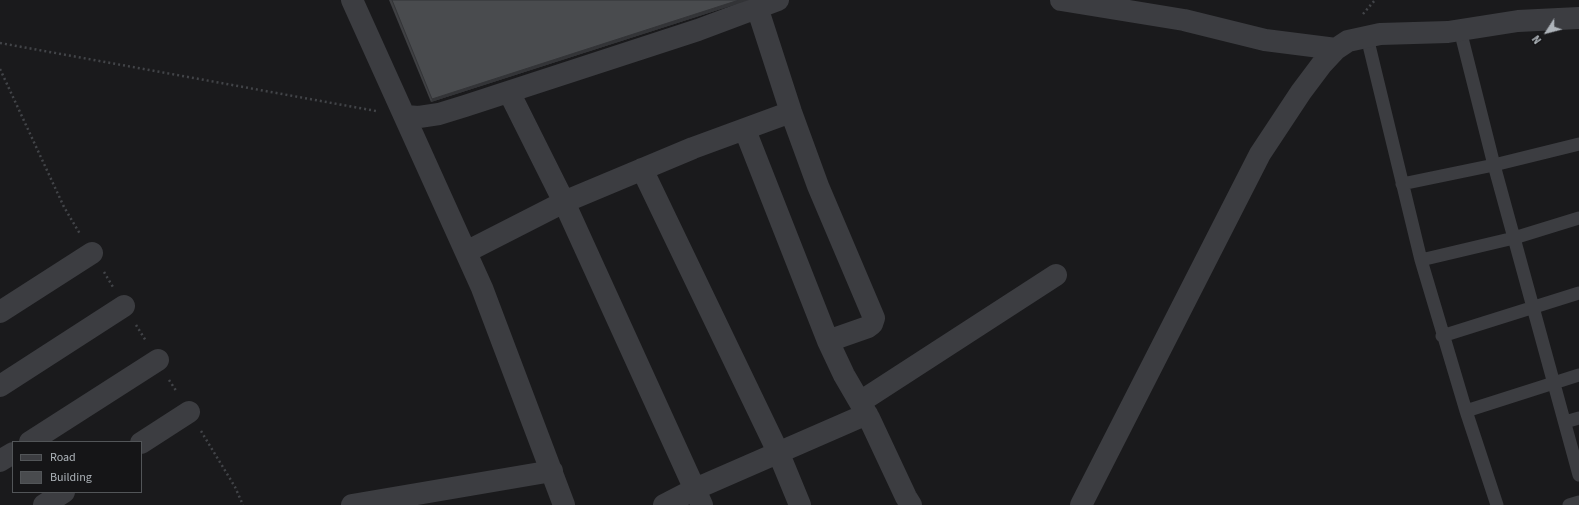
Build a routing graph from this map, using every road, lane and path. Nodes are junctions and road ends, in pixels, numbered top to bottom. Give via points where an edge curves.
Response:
1 (352, 0) edge
2 (778, 0) edge
3 (1061, 0) edge
4 (757, 7) junction
5 (1578, 23) edge
6 (1460, 30) junction
7 (1367, 37) junction
8 (0, 43) edge
9 (1336, 49) junction
10 (508, 92) junction
11 (791, 112) junction
12 (404, 116) junction
13 (745, 130) junction
14 (1579, 144) edge
15 (1494, 165) junction
16 (642, 169) junction
17 (1402, 184) junction
18 (564, 202) junction
19 (1579, 218) edge
20 (1514, 238) junction
21 (466, 252) junction
22 (92, 253) dead end
23 (1421, 260) junction
24 (1056, 275) dead end
25 (1579, 293) edge
26 (124, 306) dead end
27 (1533, 307) junction
28 (0, 312) edge
29 (1442, 336) junction
30 (828, 341) junction
31 (158, 360) dead end
32 (1579, 375) edge
33 (1554, 383) junction
34 (0, 386) edge
35 (864, 408) junction
36 (1466, 411) junction
37 (190, 412) dead end
38 (1579, 418) edge
39 (1565, 422) junction
40 (32, 441) edge
41 (142, 442) edge
42 (12, 454) edge
43 (779, 454) junction
44 (0, 461) edge
45 (552, 471) junction
46 (1579, 475) edge
47 (62, 493) edge
48 (698, 497) edge
49 (1579, 502) edge
50 (44, 505) edge
51 (352, 505) edge
52 (564, 505) edge
53 (664, 505) edge
54 (800, 505) edge
55 (911, 505) edge
56 (1080, 505) edge
57 (1497, 505) edge
58 (1569, 505) edge

1 - 12 street
2 - 4 street
3 - 9 street via 1184,20 1265,40
4 - 10 street via 698,30
4 - 11 street
5 - 6 street via 1518,21
6 - 7 street via 1380,34
6 - 15 lane
7 - 9 street via 1348,41
7 - 17 lane
8 - 12 path
9 - 56 street via 1301,92 1260,154
10 - 12 street via 439,114
10 - 18 street
11 - 13 street
11 - 30 street via 818,186 874,318 868,327
12 - 21 street
13 - 16 street
13 - 30 street
14 - 15 lane
15 - 17 lane
15 - 20 lane
16 - 18 street
16 - 43 street
17 - 23 lane
18 - 21 street
18 - 48 street
19 - 20 lane
20 - 23 lane
20 - 27 lane
21 - 45 street
22 - 28 street
23 - 29 lane
24 - 35 street
25 - 27 lane
26 - 34 street
27 - 29 lane
27 - 33 lane
29 - 36 lane
30 - 35 street via 844,376
31 - 40 street
32 - 33 lane
33 - 36 lane
33 - 39 lane
35 - 43 street
35 - 55 street
36 - 57 lane
37 - 41 street
38 - 39 lane
39 - 46 lane
42 - 44 street
43 - 48 street
43 - 54 street
45 - 51 street
45 - 52 street
47 - 50 street
48 - 53 street
49 - 58 lane

